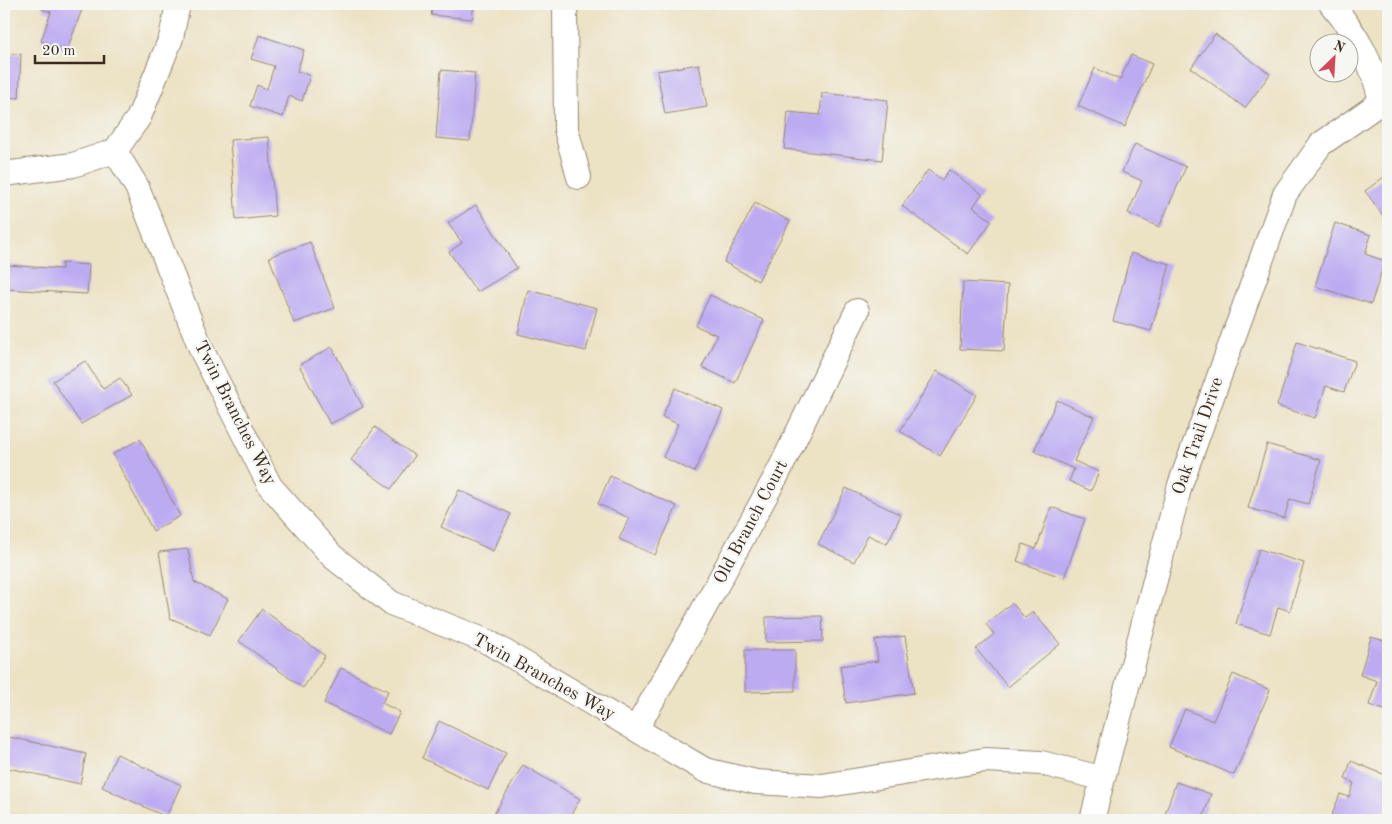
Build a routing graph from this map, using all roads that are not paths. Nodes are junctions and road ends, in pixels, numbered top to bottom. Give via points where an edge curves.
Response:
1 (178, 4) edge
2 (565, 4) edge
3 (1331, 4) edge
4 (1385, 101) edge
5 (115, 151) junction
6 (4, 174) edge
7 (579, 178) dead end
8 (857, 311) dead end
9 (636, 729) junction
10 (1101, 778) junction
11 (1092, 820) edge

1 - 5 street via 172,38 140,117
2 - 7 street via 566,129
3 - 4 street via 1362,46
4 - 10 street, Oak Trail Drive via 1321,144 1285,194 1180,485
5 - 6 street via 72,165
5 - 9 street, Twin Branches Way via 137,187 202,351 270,486 332,556 391,603 488,642
8 - 9 street, Old Branch Court via 779,471
9 - 10 street, Twin Branches Way via 704,770 756,782 822,786 985,760 1041,763
10 - 11 street, Oak Trail Drive

